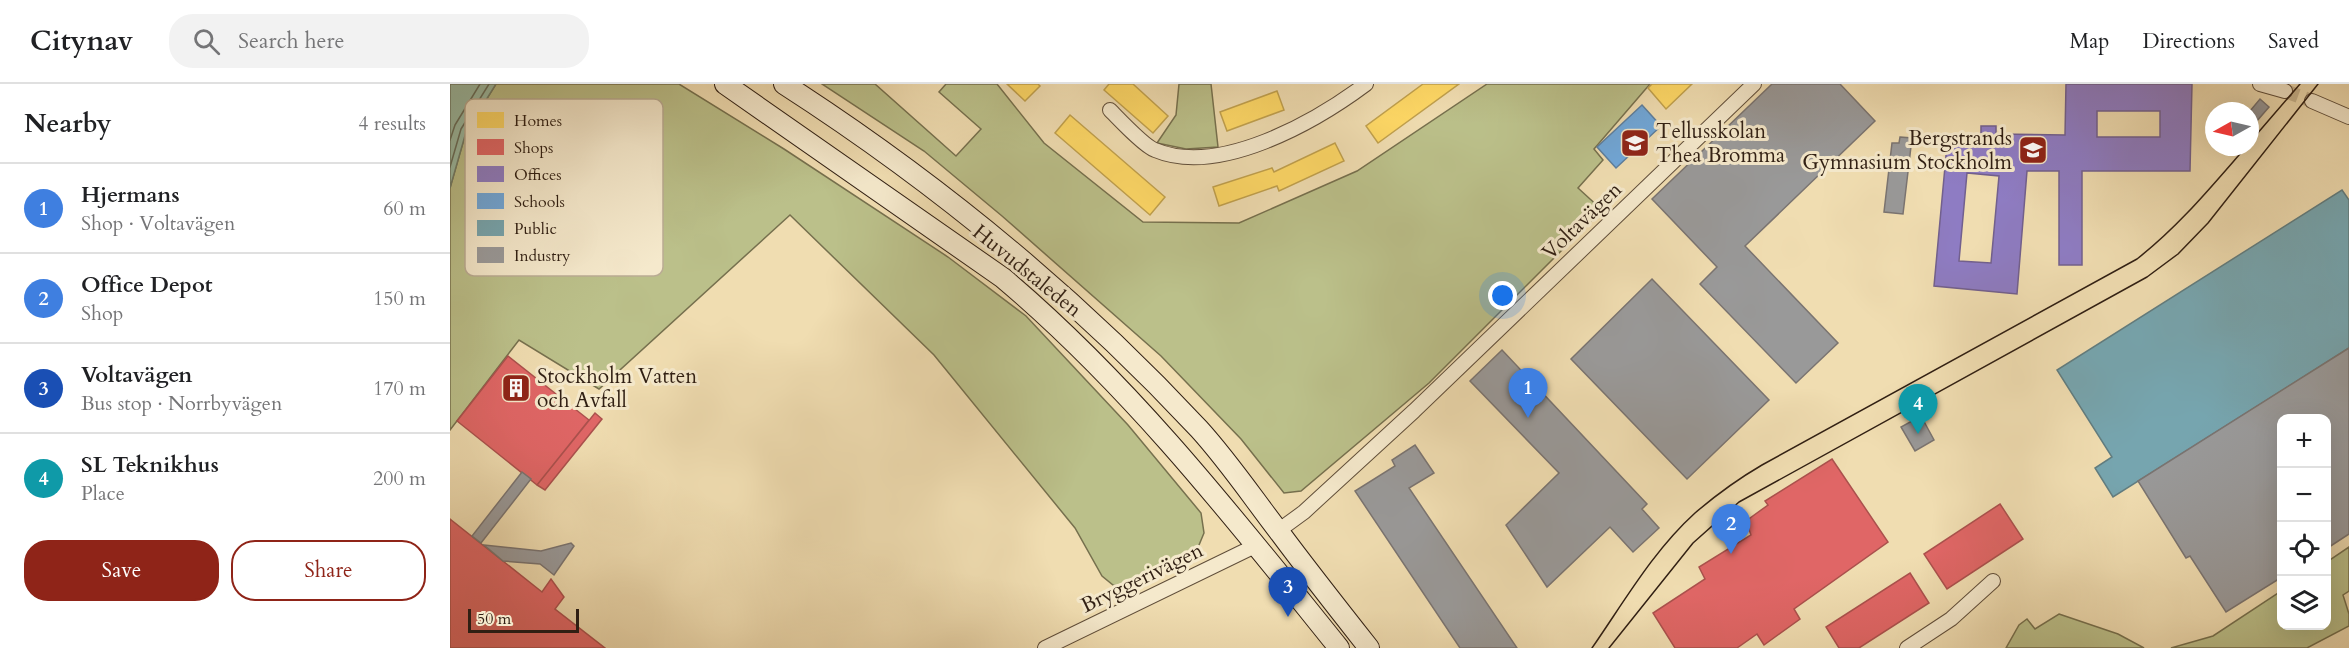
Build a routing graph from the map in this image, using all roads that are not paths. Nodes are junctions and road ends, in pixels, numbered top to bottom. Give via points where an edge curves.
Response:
1 (784, 84) edge
2 (1366, 84) edge
3 (1754, 84) edge
4 (2260, 84) edge
5 (729, 87) edge
6 (2285, 91) tunnel mouth
7 (2312, 101) tunnel mouth
8 (1110, 110) dead end
9 (2349, 117) edge
10 (1278, 531) junction
11 (1257, 545) junction
12 (1993, 581) dead end
13 (1045, 648) edge
14 (1339, 648) edge
15 (1369, 648) edge
16 (1907, 648) edge

1 - 10 main road, Huvudstaleden via 877,146 951,202 1098,326 1199,430
2 - 8 street via 1313,118 1272,138 1228,152 1188,158 1153,150
3 - 10 street, Voltavägen via 1414,411
4 - 6 street
5 - 11 main road, Huvudstaleden via 1004,278 1042,310 1079,345
7 - 9 street
10 - 11 main road
10 - 15 main road, Huvudstaleden
11 - 13 street, Bryggerivägen
11 - 14 main road, Huvudstaleden
12 - 16 street via 1951,619

